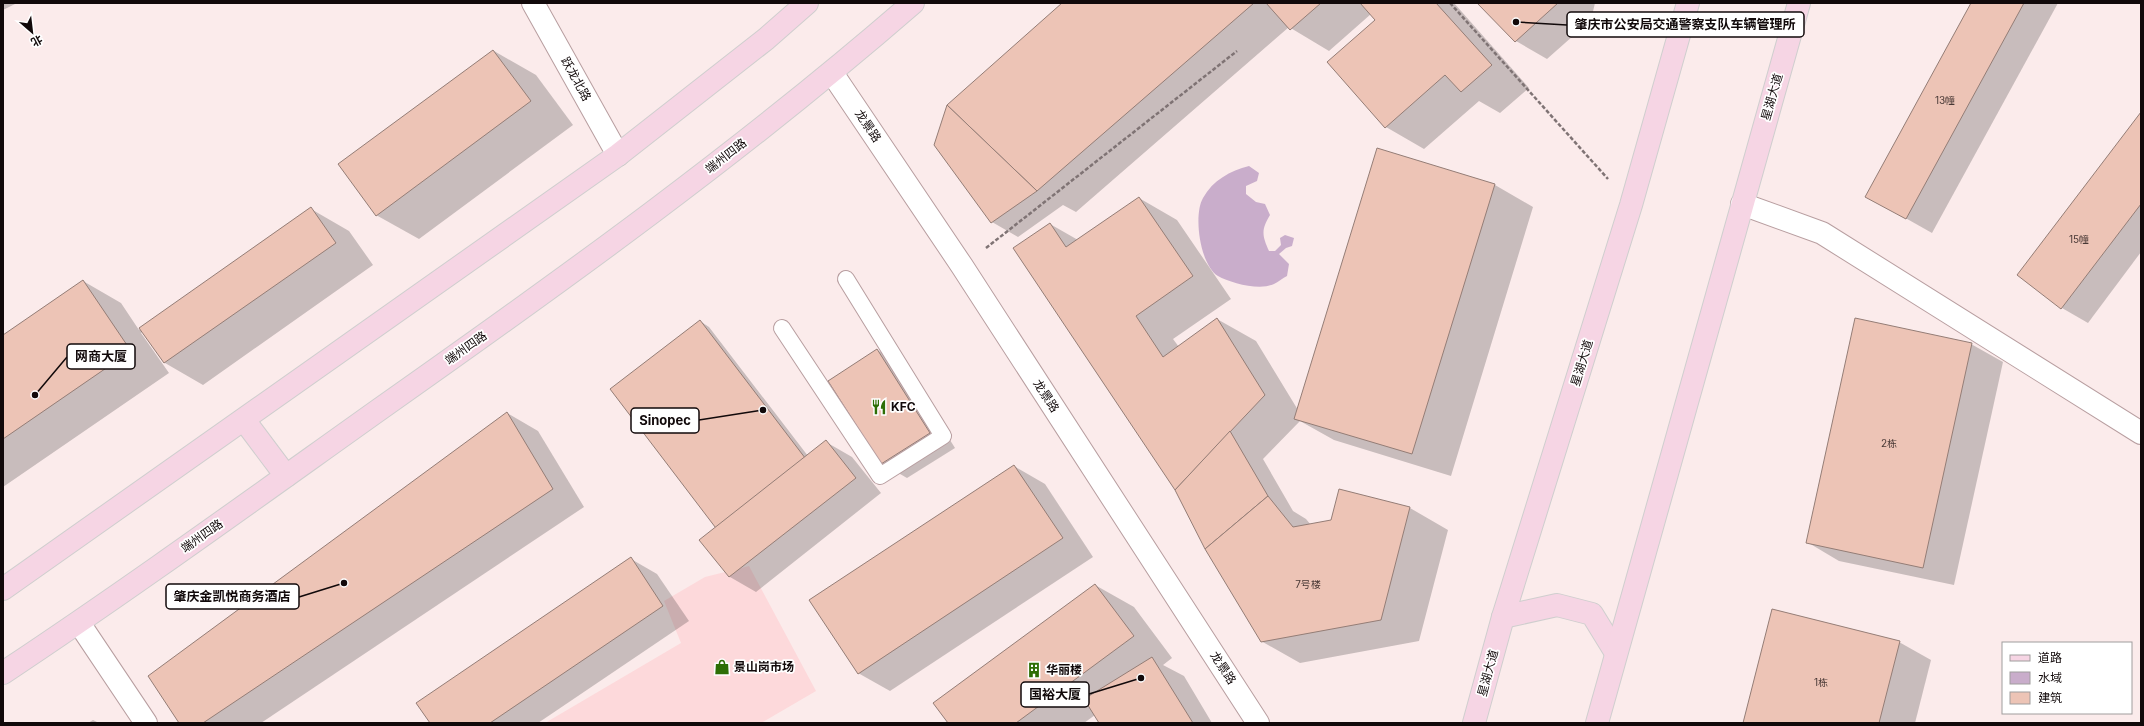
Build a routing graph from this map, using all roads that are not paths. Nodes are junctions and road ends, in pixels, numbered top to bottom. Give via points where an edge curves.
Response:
1 (533, 3) edge
2 (807, 3) edge
3 (913, 3) edge
4 (1688, 3) edge
5 (1799, 3) edge
6 (832, 73) junction
7 (618, 155) junction
8 (1742, 204) junction
9 (846, 279) dead end
10 (782, 328) dead end
11 (244, 420) junction
12 (2141, 433) edge
13 (286, 476) junction
14 (3, 589) edge
15 (1503, 617) junction
16 (79, 623) junction
17 (1616, 654) junction
18 (3, 673) edge
19 (1258, 722) edge
20 (146, 723) edge
21 (1474, 723) edge
22 (1597, 723) edge

1 - 7 street, 跃龙北路
2 - 7 main road via 766,39
3 - 6 main road, 端州四路
4 - 15 main road, 星湖大道 via 1631,205
5 - 8 main road, 星湖大道
6 - 13 main road, 端州四路 via 655,211
6 - 19 street, 龙景路 via 962,266
7 - 11 main road
8 - 12 street via 1822,233
8 - 17 main road, 星湖大道
9 - 10 lane via 943,436 880,476
11 - 13 main road
11 - 14 main road
13 - 16 main road, 端州四路
15 - 17 main road via 1557,605 1592,614
15 - 21 main road, 星湖大道
16 - 18 main road, 端州四路
16 - 20 street
17 - 22 main road, 星湖大道

